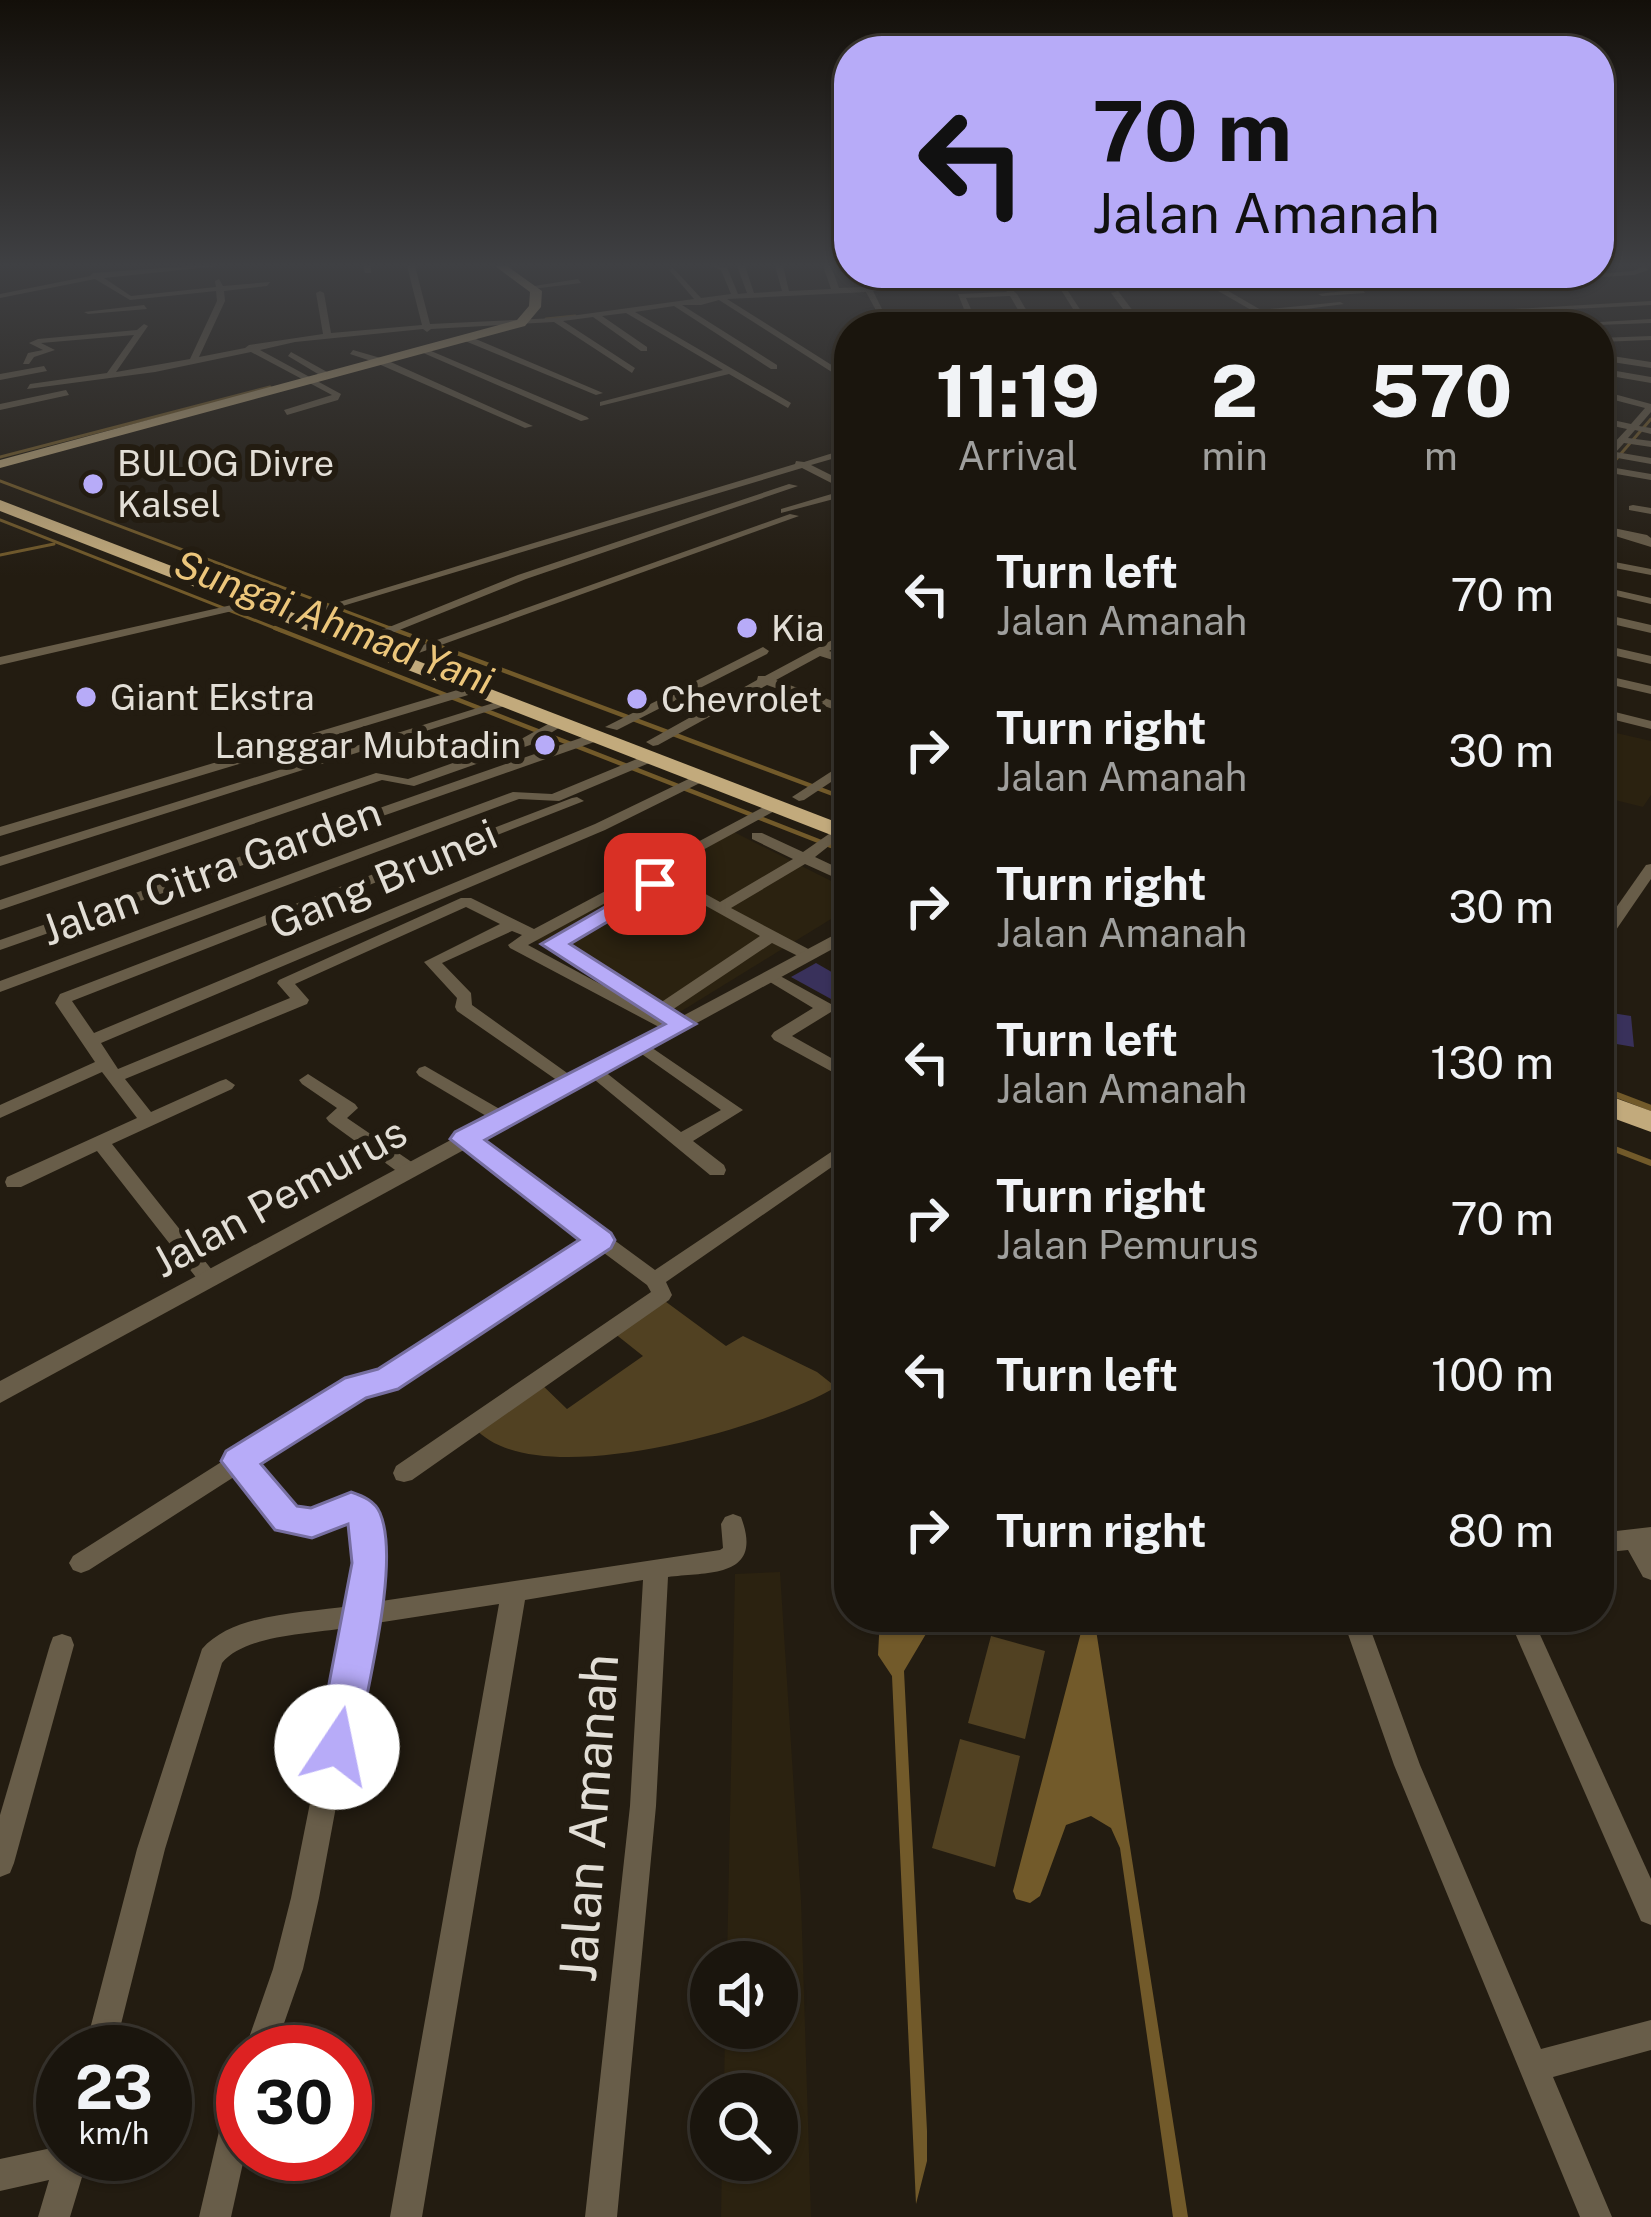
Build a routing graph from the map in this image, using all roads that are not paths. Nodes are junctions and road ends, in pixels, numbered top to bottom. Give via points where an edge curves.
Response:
1 (41, 369) edge
2 (114, 369) edge
3 (141, 369) edge
4 (298, 369) edge
5 (306, 369) edge
6 (347, 369) edge
7 (398, 369) edge
8 (469, 369) edge
9 (537, 369) edge
10 (723, 369) edge
11 (727, 372) junction
12 (1614, 374) edge
13 (110, 375) junction
14 (0, 377) edge
15 (315, 378) junction
16 (740, 379) junction
17 (1651, 380) edge
18 (30, 387) dead end
19 (706, 389) dead end
20 (75, 391) dead end
21 (1614, 397) edge
22 (788, 405) dead end
23 (0, 407) edge
24 (1651, 407) edge
25 (287, 412) dead end
26 (584, 419) dead end
27 (1614, 422) edge
28 (1645, 426) edge
29 (528, 427) dead end
30 (1626, 447) edge
31 (834, 455) edge
32 (1651, 461) edge
33 (0, 462) edge
34 (799, 463) junction
35 (1614, 470) edge
36 (1651, 477) edge
37 (834, 482) edge
38 (793, 487) dead end
39 (0, 494) edge
40 (834, 496) edge
41 (0, 506) edge
42 (1633, 508) dead end
43 (1651, 511) edge
44 (1614, 534) edge
45 (1644, 539) edge
46 (1614, 565) edge
47 (1619, 566) junction
48 (1651, 572) edge
49 (1614, 593) edge
50 (1651, 601) edge
51 (254, 603) junction
52 (323, 609) junction
53 (1614, 620) edge
54 (1651, 629) edge
55 (374, 636) junction
56 (834, 642) edge
57 (818, 650) junction
58 (412, 651) junction
59 (763, 651) dead end
60 (1614, 652) edge
61 (834, 656) edge
62 (1651, 660) edge
63 (0, 661) edge
64 (762, 680) junction
65 (1614, 681) edge
66 (456, 685) junction
67 (1651, 690) edge
68 (834, 706) edge
69 (493, 707) junction
70 (1614, 716) edge
71 (1651, 725) edge
72 (546, 728) junction
73 (604, 732) junction
74 (650, 755) junction
75 (834, 774) edge
76 (690, 783) junction
77 (808, 790) junction
78 (761, 819) junction
79 (834, 829) edge
80 (0, 832) edge
81 (834, 833) edge
82 (834, 836) edge
83 (805, 858) junction
84 (0, 862) edge
85 (1651, 868) edge
86 (834, 872) edge
87 (0, 905) edge
88 (720, 908) junction
89 (1614, 921) edge
90 (514, 924) junction
91 (535, 936) junction
92 (771, 936) junction
93 (834, 941) edge
94 (0, 945) edge
95 (808, 955) junction
96 (771, 976) junction
97 (0, 988) edge
98 (834, 1002) edge
99 (825, 1008) junction
100 (660, 1010) junction
101 (678, 1027) junction
102 (91, 1041) junction
103 (642, 1046) junction
104 (834, 1067) edge
105 (113, 1069) junction
106 (593, 1071) junction
107 (425, 1072) dead end
108 (308, 1080) dead end
109 (571, 1084) junction
110 (226, 1085) dead end
111 (1614, 1108) edge
112 (0, 1112) edge
113 (504, 1119) junction
114 (148, 1120) junction
115 (1651, 1122) edge
116 (1614, 1131) edge
117 (464, 1139) junction
118 (680, 1141) junction
119 (101, 1143) junction
120 (1651, 1145) edge
121 (834, 1156) edge
122 (409, 1170) junction
123 (717, 1171) dead end
124 (14, 1183) dead end
125 (600, 1240) junction
126 (209, 1280) junction
127 (655, 1280) junction
128 (0, 1393) edge
129 (238, 1461) junction
130 (404, 1473) dead end
131 (734, 1524) dead end
132 (1643, 1538) edge
133 (81, 1563) dead end
134 (656, 1568) junction
135 (1651, 1570) edge
136 (514, 1590) junction
137 (362, 1615) junction
138 (1359, 1632) edge
139 (1527, 1632) edge
140 (62, 1645) dead end
141 (0, 1863) edge
142 (1651, 1911) edge
143 (106, 2025) edge
144 (269, 2025) edge
145 (1651, 2035) edge
146 (1532, 2067) junction
147 (36, 2166) edge
148 (0, 2175) edge
149 (65, 2181) edge
150 (223, 2181) edge
151 (54, 2217) edge
152 (215, 2217) edge
153 (406, 2217) edge
154 (602, 2217) edge
155 (1596, 2217) edge

1 - 14 street
2 - 13 street
3 - 13 street
4 - 15 street
5 - 15 street
6 - 15 main road
7 - 29 street
8 - 26 street
9 - 11 street via 601,399
10 - 11 street
11 - 16 street
12 - 17 street
13 - 18 street
15 - 25 street via 335,398
15 - 33 main road
16 - 19 street
16 - 22 street
20 - 23 street
21 - 24 street
24 - 28 street
27 - 28 street
28 - 30 street
30 - 32 street
31 - 34 street
34 - 37 street
34 - 52 street
35 - 36 street
38 - 55 street via 522,577
39 - 52 highway
40 - 58 street
41 - 51 highway
42 - 43 street
44 - 45 street
45 - 47 street
46 - 47 street
47 - 48 street
49 - 50 street
51 - 63 street
51 - 66 highway
52 - 55 highway
53 - 54 street
55 - 58 highway
56 - 57 street
57 - 61 street
57 - 64 street
58 - 66 highway
59 - 73 street
60 - 62 street
64 - 68 street
64 - 74 street
65 - 67 street
66 - 69 highway
66 - 73 highway
66 - 80 street
69 - 72 highway
69 - 84 street
70 - 71 street
72 - 73 highway
72 - 87 street via 409,783 382,776
73 - 74 highway
73 - 94 street
74 - 76 highway
74 - 77 highway
74 - 97 street, Jalan Citra Garden via 554,798 518,795
74 - 102 street via 489,837 66,998
75 - 77 street
76 - 78 highway
76 - 102 street, Gang Brunei
77 - 79 highway
78 - 81 highway
78 - 83 street
78 - 91 street
82 - 83 street
83 - 86 street
83 - 88 street
85 - 89 street
88 - 92 street
88 - 100 street via 663,882 554,944
90 - 91 street
90 - 105 street via 466,901 285,982 301,1000
90 - 109 street via 433,962 465,998 463,1007
91 - 101 street via 516,945
92 - 95 street
92 - 100 street
93 - 95 street, Jalan Pemurus
95 - 96 street, Jalan Pemurus
96 - 99 street
96 - 101 street, Jalan Pemurus
98 - 99 street
99 - 104 street via 780,1036
100 - 101 street
101 - 103 street, Jalan Pemurus
102 - 105 street
103 - 106 street, Jalan Pemurus
103 - 118 street via 734,1110
105 - 112 street
105 - 114 street
106 - 109 street, Jalan Pemurus
106 - 118 street
107 - 113 street
108 - 122 street via 349,1108 334,1118
109 - 113 street, Jalan Pemurus
110 - 114 street
111 - 115 highway
113 - 117 street, Jalan Pemurus
114 - 119 street
116 - 120 highway
117 - 122 street, Jalan Pemurus
117 - 125 street
118 - 123 street
119 - 124 street
119 - 126 street
121 - 127 street
122 - 126 street, Jalan Pemurus
125 - 127 street
125 - 129 street via 387,1380 357,1387
126 - 128 street, Jalan Pemurus
127 - 130 street via 662,1295
129 - 133 street
129 - 137 street via 288,1520 312,1523 338,1509 360,1509 370,1563
131 - 134 street via 735,1553 725,1560
132 - 135 street
134 - 136 street
134 - 154 street, Jalan Amanah via 643,1806
136 - 137 street
136 - 153 street
137 - 143 street via 241,1634 212,1657
137 - 144 street via 305,1898
138 - 146 street
139 - 142 street
140 - 141 street
145 - 146 street
146 - 155 street
147 - 148 street
149 - 151 street
150 - 152 street

